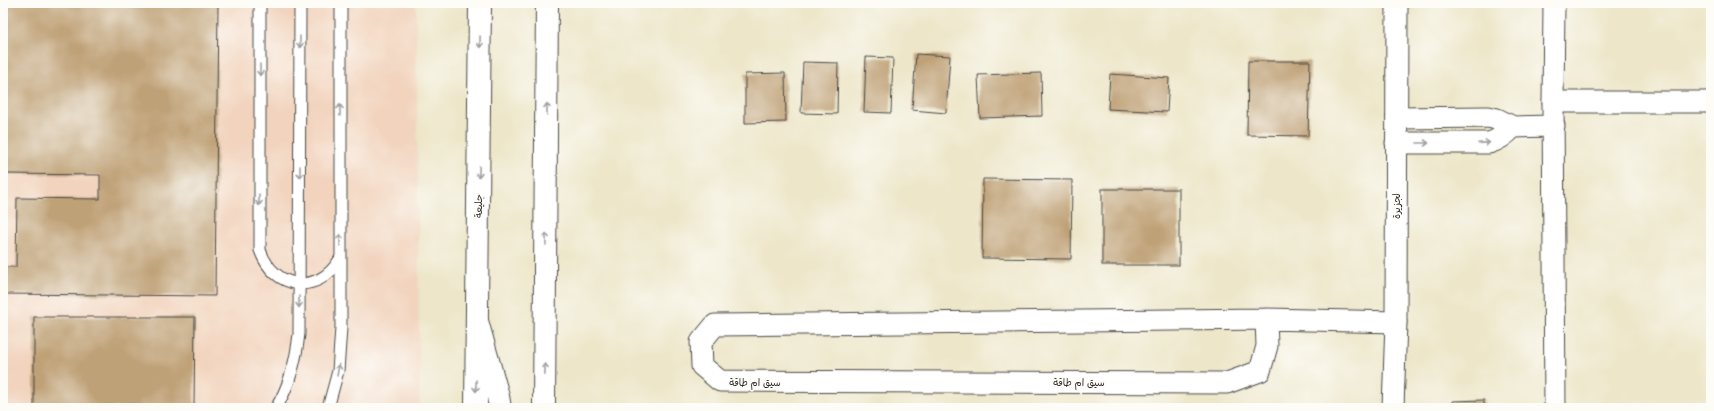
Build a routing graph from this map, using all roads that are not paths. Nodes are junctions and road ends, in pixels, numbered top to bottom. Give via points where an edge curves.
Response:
1 (260, 3) edge
2 (300, 3) edge
3 (341, 3) edge
4 (480, 3) edge
5 (547, 3) edge
6 (1397, 3) edge
7 (1554, 3) edge
8 (1553, 102) junction
9 (1711, 102) edge
10 (1397, 118) junction
11 (1554, 126) junction
12 (1513, 127) junction
13 (1396, 143) junction
14 (340, 259) junction
15 (300, 284) junction
16 (1266, 319) junction
17 (477, 321) junction
18 (1396, 322) junction
19 (276, 408) edge
20 (328, 408) edge
21 (476, 408) edge
22 (500, 408) edge
23 (544, 408) edge
24 (1394, 408) edge
25 (1555, 408) edge

1 -> 15 lane via 260,250 264,261 278,277
2 -> 15 lane
14 -> 3 lane
4 -> 17 main road, جليعة
23 -> 5 main road
6 - 10 street, لجزيرة
7 - 8 street
8 - 9 street
8 - 11 street
10 - 12 street via 1488,117 1506,122
10 - 13 street, لجزيرة
11 - 12 street
11 - 25 street
13 -> 12 street via 1489,143 1506,135
13 - 18 street, لجزيرة
14 - 15 lane via 335,268 319,280
20 -> 14 lane via 338,372 340,350
15 -> 19 lane via 300,334 296,357 291,379
16 - 16 street, سيق ام طاقة via 715,325 701,342 702,366 720,381 1227,382 1260,371 1267,346
16 - 18 street, سيق ام طاقة
17 -> 21 main road, جليعة
17 - 22 main road
18 - 24 street, لجزيرة

